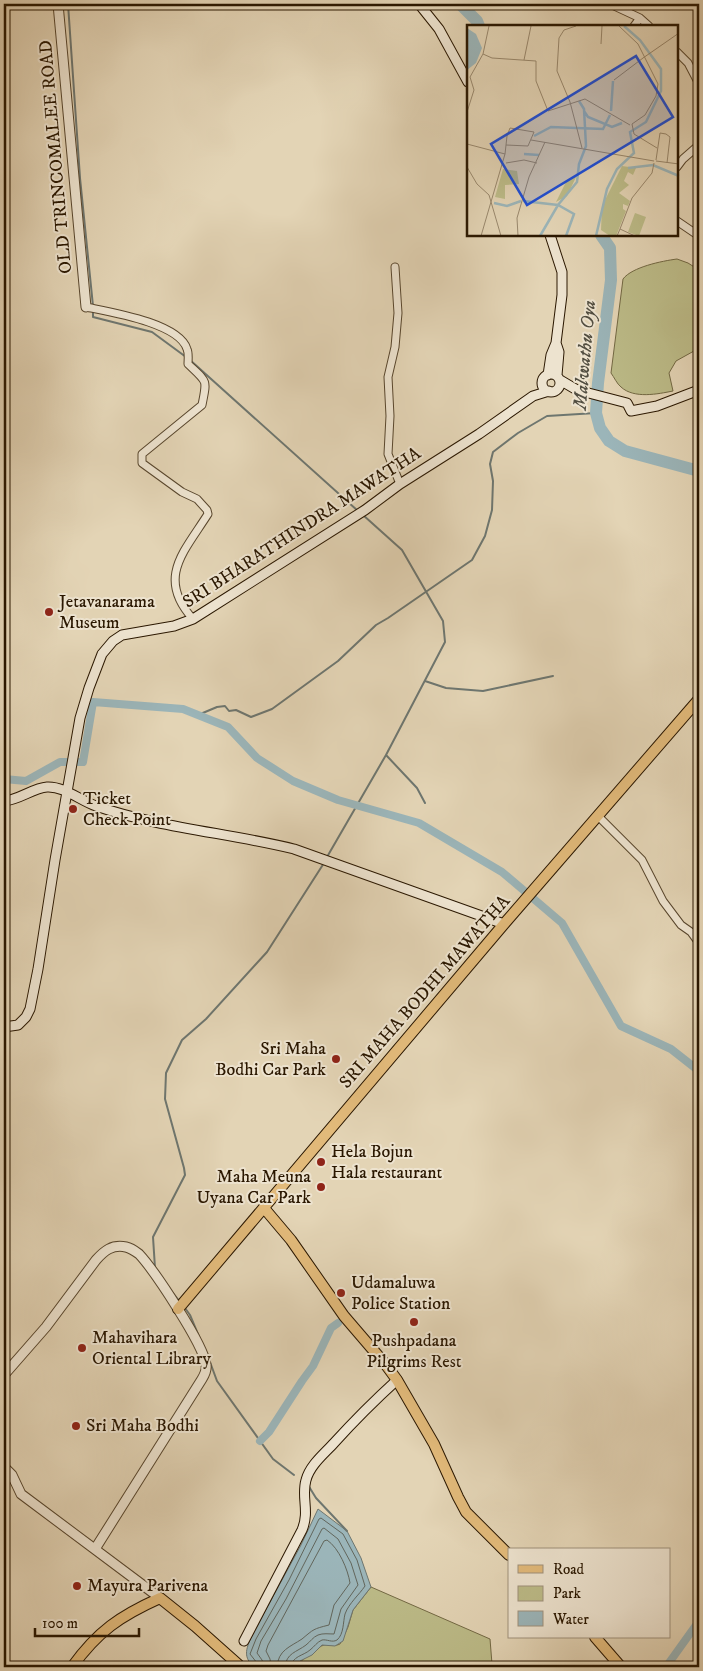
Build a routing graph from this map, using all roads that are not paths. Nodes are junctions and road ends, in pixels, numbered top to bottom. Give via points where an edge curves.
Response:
1 (58, 4) edge
2 (419, 4) edge
3 (610, 4) edge
4 (640, 18) junction
5 (635, 25) edge
6 (648, 25) edge
7 (678, 53) edge
8 (467, 80) edge
9 (699, 84) edge
10 (699, 145) edge
11 (678, 166) edge
12 (678, 222) edge
13 (550, 236) edge
14 (699, 236) edge
15 (396, 267) dead end
16 (86, 307) joint
17 (552, 382) junction
18 (699, 390) edge
19 (400, 484) junction
20 (193, 619) junction
21 (699, 699) edge
22 (68, 788) junction
23 (4, 801) edge
24 (599, 817) junction
25 (504, 924) junction
26 (699, 943) edge
27 (4, 1027) edge
28 (264, 1208) junction
29 (178, 1309) junction
30 (4, 1375) edge
31 (397, 1380) junction
32 (4, 1467) edge
33 (91, 1546) junction
34 (508, 1554) edge
35 (160, 1598) junction
36 (596, 1638) edge
37 (244, 1641) dead end
38 (72, 1667) edge
39 (241, 1667) edge
40 (621, 1667) edge

1 - 16 main road, OLD TRINCOMALEE ROAD
2 - 8 main road via 439,29
3 - 4 street
4 - 5 street
4 - 6 street
7 - 9 street via 688,63
10 - 11 street
12 - 14 street
13 - 17 main road via 562,272 561,314 551,355
15 - 19 street via 398,313 388,377 388,454
16 - 20 street via 140,318 179,337 188,348 188,364 206,384 202,405 142,454 142,463 197,499 207,510 208,514 178,562 174,584 184,610
17 - 18 main road via 627,403 631,411
17 - 19 main road, SRI BHARATHINDRA MAWATHA via 479,434
19 - 20 main road, SRI BHARATHINDRA MAWATHA via 365,510
20 - 22 main road, SRI BHARATHINDRA MAWATHA via 174,626 122,634 107,647 89,688
21 - 24 main road, SRI MAHA BODHI MAWATHA
22 - 23 main road via 47,787
22 - 25 main road via 94,806 317,857
22 - 27 main road, SRI BHARATHINDRA MAWATHA via 30,1009 18,1025
24 - 25 main road, SRI MAHA BODHI MAWATHA
24 - 26 street via 642,860 663,901
25 - 28 main road, SRI MAHA BODHI MAWATHA
28 - 29 main road, SRI MAHA BODHI MAWATHA
28 - 31 main road via 291,1240 344,1316
29 - 30 main road via 138,1253 125,1246 111,1247 104,1250 46,1327
29 - 33 main road via 202,1352 206,1372
31 - 34 main road via 434,1444 462,1506
31 - 37 main road via 318,1461 305,1484 306,1512 302,1530
32 - 33 main road via 12,1475 21,1494
33 - 35 main road
35 - 38 main road via 112,1623 94,1639
35 - 39 main road
36 - 40 main road

